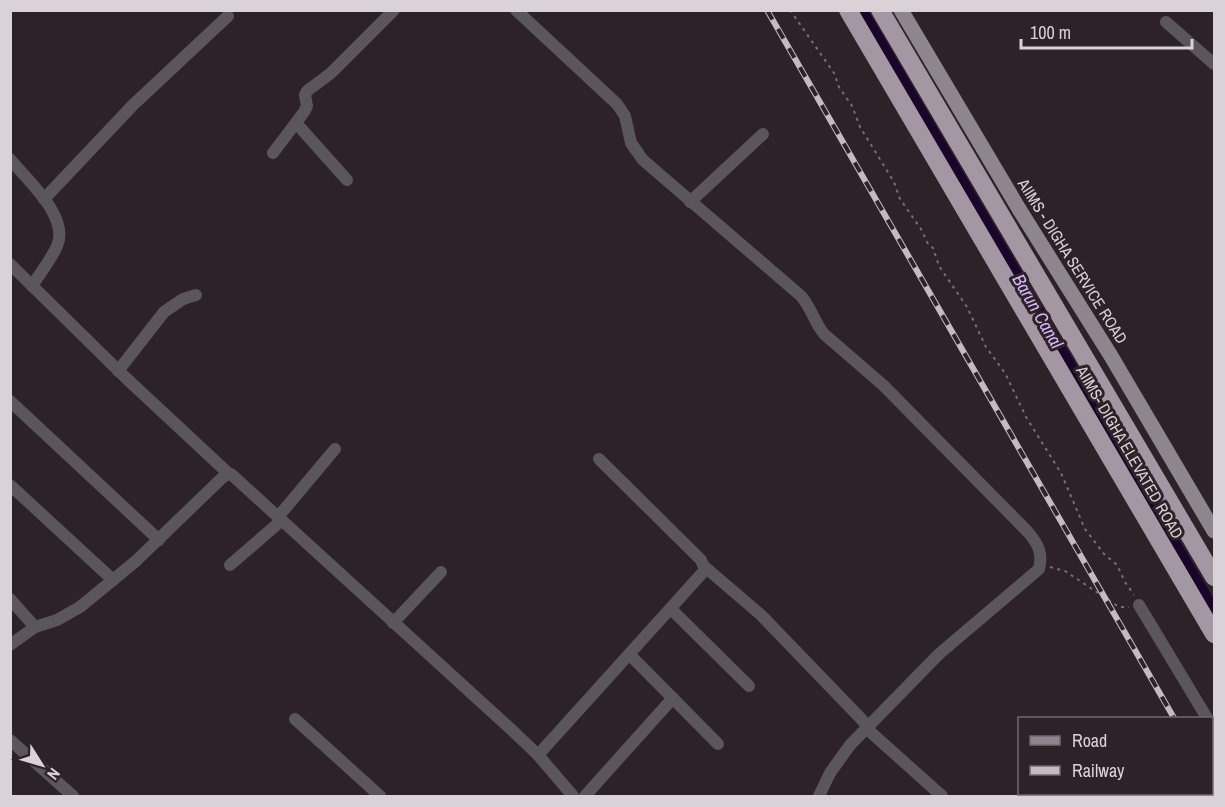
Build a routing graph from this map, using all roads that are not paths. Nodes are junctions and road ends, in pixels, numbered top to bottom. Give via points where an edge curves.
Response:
1 (394, 10) edge
2 (516, 10) edge
3 (848, 10) edge
4 (880, 10) edge
5 (901, 10) edge
6 (228, 16) dead end
7 (1166, 22) dead end
8 (1215, 64) edge
9 (296, 123) junction
10 (763, 134) dead end
11 (273, 153) dead end
12 (10, 159) edge
13 (347, 180) dead end
14 (44, 199) junction
15 (690, 202) junction
16 (10, 264) edge
17 (32, 286) junction
18 (196, 295) dead end
19 (118, 371) junction
20 (10, 401) edge
21 (335, 449) dead end
22 (599, 459) dead end
23 (228, 473) junction
24 (10, 485) edge
25 (279, 519) junction
26 (1215, 531) edge
27 (159, 540) junction
28 (230, 565) dead end
29 (705, 567) junction
30 (441, 572) dead end
31 (1215, 577) edge
32 (113, 580) junction
33 (10, 599) edge
34 (1139, 605) road end
35 (671, 609) junction
36 (393, 623) junction
37 (35, 627) junction
38 (1215, 634) edge
39 (10, 645) edge
40 (630, 655) junction
41 (749, 686) dead end
42 (673, 698) junction
43 (1206, 717) edge
44 (295, 719) dead end
45 (867, 727) junction
46 (10, 740) edge
47 (718, 744) dead end
48 (538, 754) junction
49 (73, 796) edge
50 (380, 796) edge
51 (573, 796) edge
52 (585, 796) edge
53 (819, 796) edge
54 (942, 796) edge

1 - 9 street via 331,73 307,91 306,109
2 - 15 street via 617,104 636,151
3 - 38 highway, AIIMS- DIGHA ELEVATED ROAD
4 - 31 highway, AIIMS- DIGHA ELEVATED ROAD
5 - 26 main road, AIIMS - DIGHA SERVICE ROAD
6 - 14 street via 133,105
7 - 8 street
9 - 11 street
9 - 13 street
10 - 15 street
12 - 14 street
14 - 17 street via 60,226 60,235 58,245
15 - 45 street via 801,296 819,328 884,385 1028,532 1041,554 1039,569 939,654
16 - 17 street
17 - 19 street
18 - 19 street via 164,312
19 - 23 street
20 - 27 street
21 - 25 street
22 - 29 street
23 - 25 street
23 - 27 street
24 - 32 street
25 - 28 street
25 - 36 street
27 - 32 street
29 - 35 street
29 - 45 street via 761,615
30 - 36 street
32 - 37 street via 67,615
33 - 37 street
34 - 43 street
35 - 40 street
35 - 41 street
36 - 48 street
37 - 39 street
40 - 42 street
40 - 48 street
42 - 47 street
42 - 52 street
44 - 50 street
45 - 53 street via 839,758
45 - 54 street
46 - 49 street
48 - 51 street

